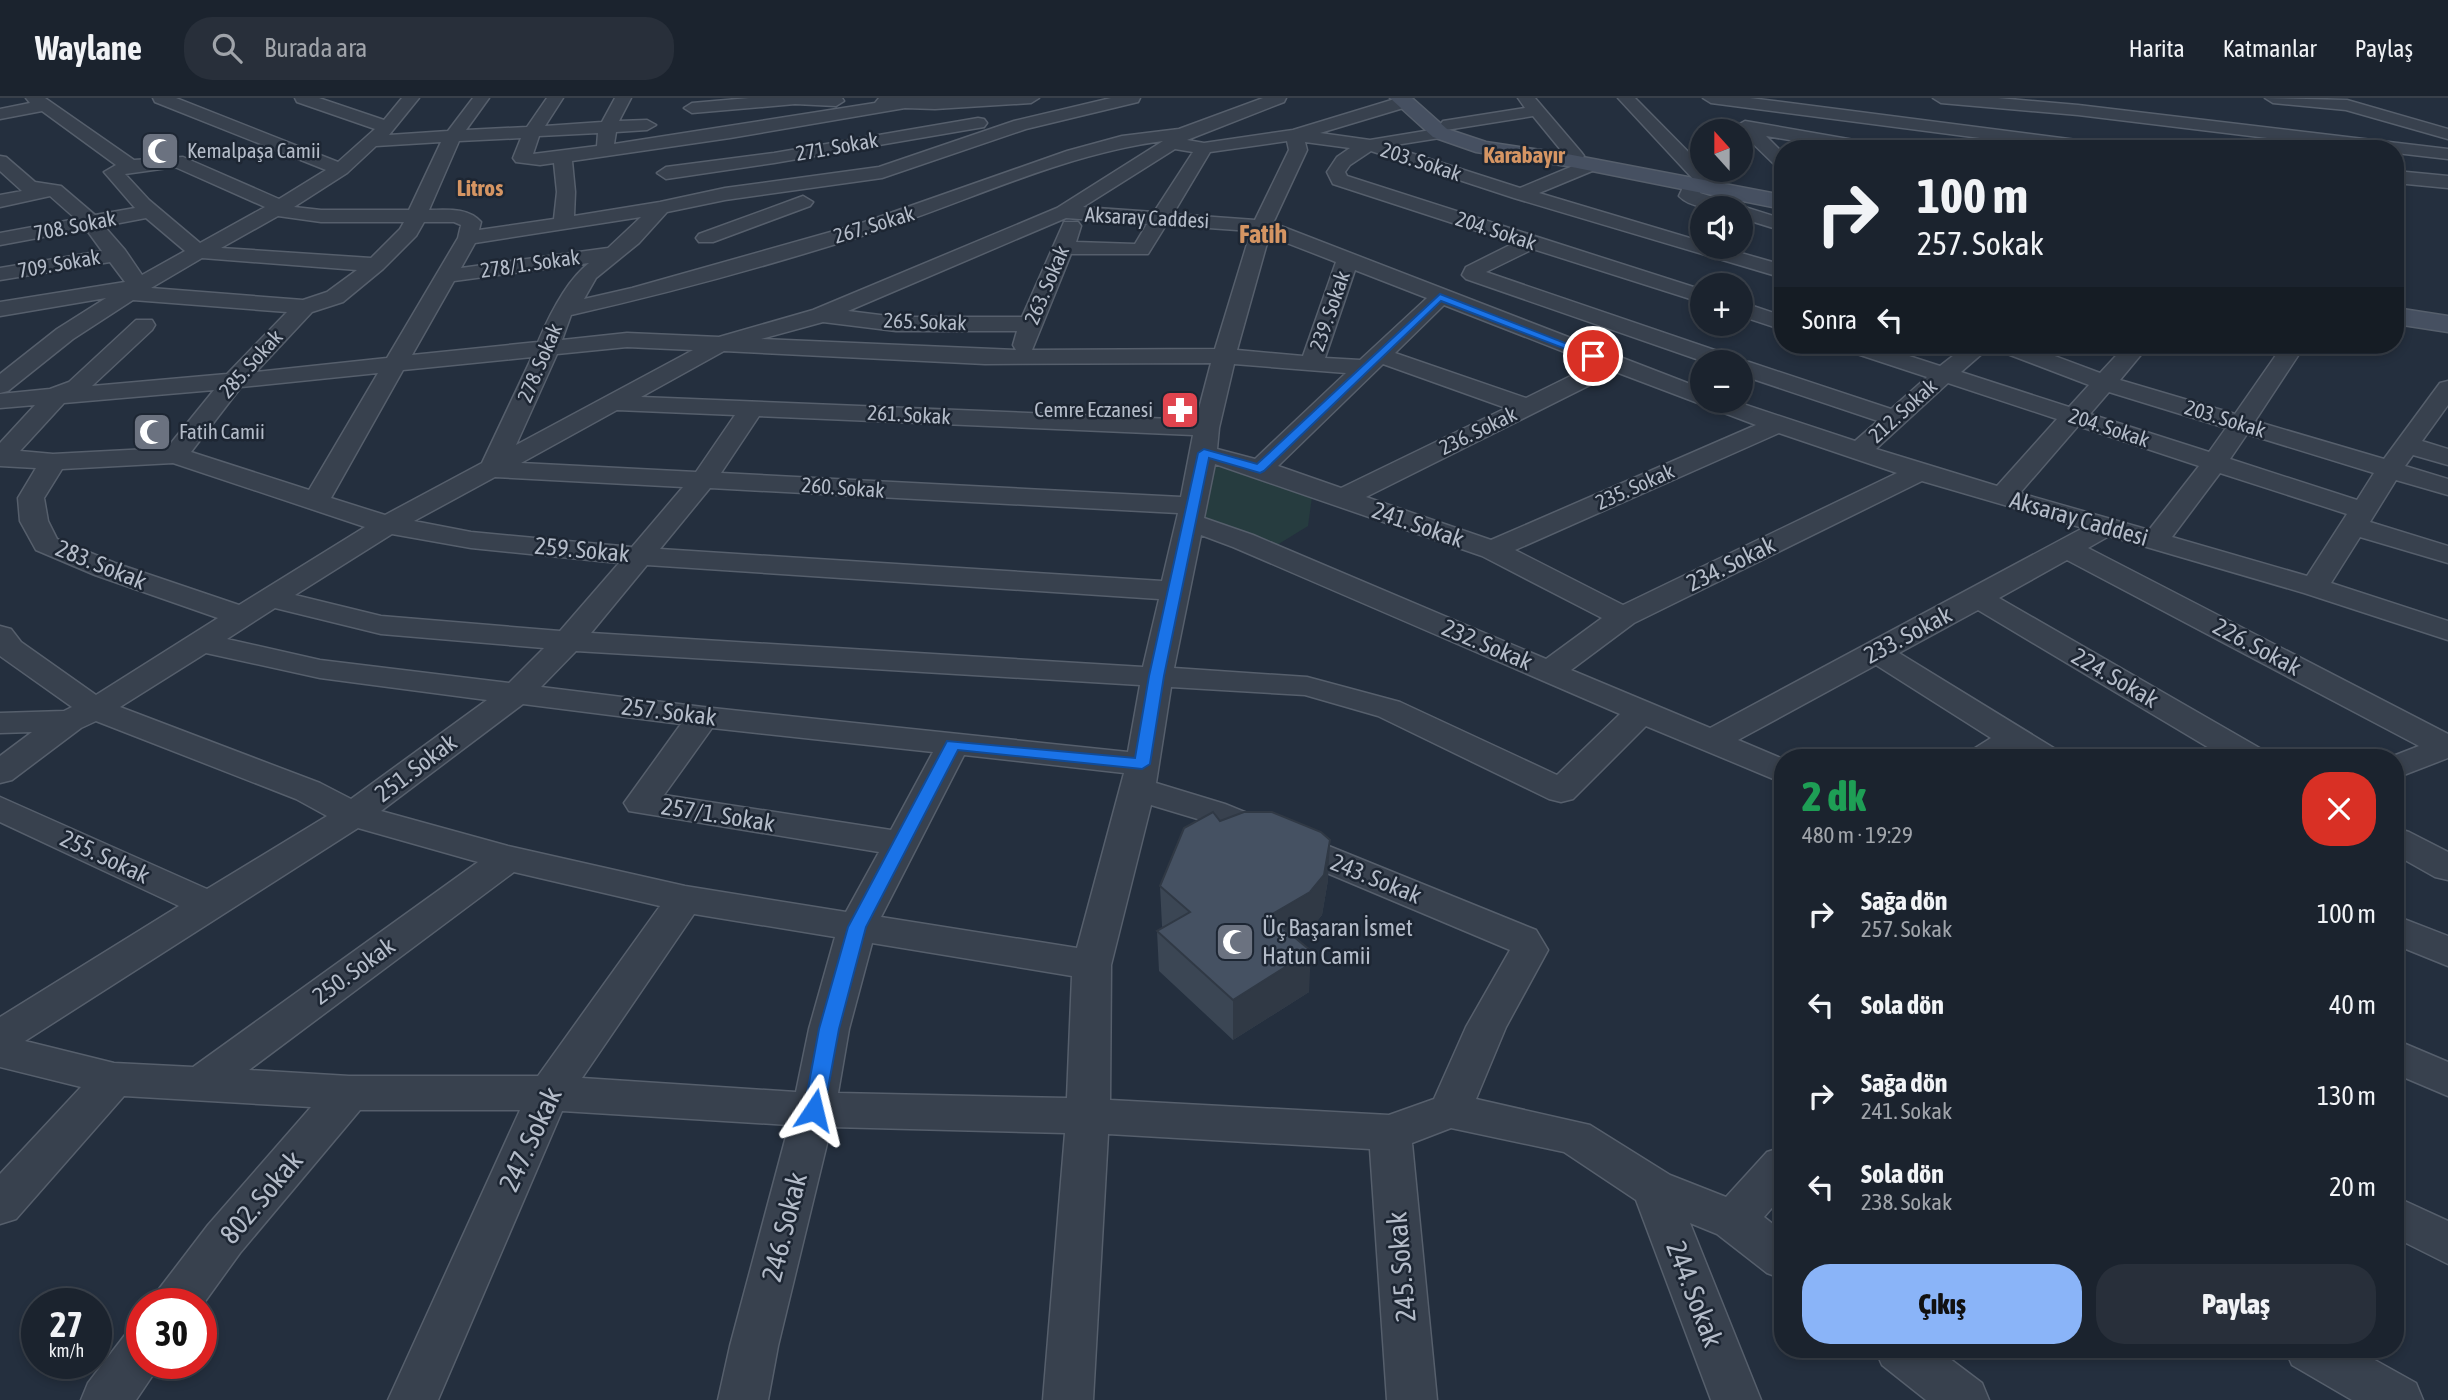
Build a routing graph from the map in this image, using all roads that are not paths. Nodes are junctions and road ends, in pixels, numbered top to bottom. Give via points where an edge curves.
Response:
1 (162, 98) edge
2 (303, 98) edge
3 (411, 98) edge
4 (481, 98) edge
5 (555, 98) edge
6 (623, 98) edge
7 (675, 98) edge
8 (1031, 98) edge
9 (1132, 98) edge
10 (1278, 98) edge
11 (1626, 98) edge
12 (1713, 98) edge
13 (1941, 98) edge
14 (2273, 98) edge
15 (2382, 98) edge
16 (1408, 99) edge
17 (983, 101) junction
18 (38, 102) edge
19 (1251, 102) edge
20 (904, 103) junction
21 (1531, 105) edge
22 (692, 108) junction
23 (0, 114) edge
24 (1737, 119) edge
25 (713, 121) junction
26 (1013, 121) junction
27 (2418, 125) junction
28 (387, 127) junction
29 (608, 127) junction
30 (1445, 129) junction
31 (1754, 129) edge
32 (532, 132) junction
33 (730, 133) junction
34 (2448, 134) edge
35 (1295, 135) junction
36 (1754, 135) edge
37 (454, 136) junction
38 (1178, 138) junction
39 (1821, 140) edge
40 (2038, 140) edge
41 (2325, 140) edge
42 (370, 141) junction
43 (649, 145) junction
44 (1369, 145) junction
45 (838, 147) junction
46 (1204, 148) junction
47 (2404, 150) edge
48 (604, 151) junction
49 (1774, 154) edge
50 (2448, 155) edge
51 (562, 157) junction
52 (774, 158) junction
53 (1583, 160) junction
54 (0, 161) edge
55 (130, 166) junction
56 (340, 169) junction
57 (882, 172) junction
58 (2404, 178) edge
59 (810, 181) junction
60 (1700, 183) junction
61 (2448, 183) edge
62 (772, 186) junction
63 (54, 190) junction
64 (1521, 194) junction
65 (1774, 195) edge
66 (1690, 196) edge
67 (1774, 200) edge
68 (0, 201) edge
69 (947, 202) junction
70 (660, 208) junction
71 (275, 210) junction
72 (150, 211) junction
73 (1069, 213) junction
74 (417, 216) junction
75 (1753, 216) edge
76 (841, 218) dead end
77 (1160, 218) junction
78 (1774, 222) edge
79 (92, 223) junction
80 (563, 223) junction
81 (1262, 226) junction
82 (866, 228) junction
83 (468, 238) junction
84 (0, 239) edge
85 (1531, 242) junction
86 (1064, 248) junction
87 (198, 252) junction
88 (614, 253) junction
89 (118, 254) junction
90 (761, 259) junction
91 (1348, 259) junction
92 (376, 265) junction
93 (1774, 269) edge
94 (0, 274) edge
95 (446, 276) junction
96 (134, 289) junction
97 (1690, 293) edge
98 (1440, 297) junction
99 (304, 307) junction
100 (2404, 308) edge
101 (0, 309) edge
102 (562, 310) junction
103 (1753, 313) edge
104 (2448, 313) edge
105 (821, 315) junction
106 (2404, 317) edge
107 (1774, 320) edge
108 (1030, 324) junction
109 (2448, 324) edge
110 (144, 326) dead end
111 (721, 344) junction
112 (547, 350) junction
113 (1692, 350) edge
114 (1881, 354) edge
115 (1970, 354) edge
116 (2029, 354) edge
117 (2130, 354) edge
118 (2288, 354) edge
119 (1224, 356) junction
120 (1021, 358) junction
121 (1373, 361) junction
122 (32, 362) junction
123 (1312, 363) junction
124 (395, 365) junction
125 (1614, 365) junction
126 (0, 367) edge
127 (1753, 371) edge
128 (1944, 374) junction
129 (234, 381) junction
130 (2105, 383) junction
131 (0, 386) edge
132 (2448, 388) edge
133 (1690, 393) edge
134 (59, 394) junction
135 (0, 401) edge
136 (612, 403) junction
137 (1528, 407) junction
138 (752, 408) junction
139 (1746, 413) edge
140 (2073, 417) junction
141 (1894, 418) junction
142 (1778, 424) junction
143 (2241, 425) junction
144 (1205, 440) junction
145 (2407, 445) junction
146 (1859, 451) junction
147 (175, 455) junction
148 (2448, 457) edge
149 (1, 458) edge
150 (53, 462) junction
151 (2215, 462) junction
152 (2390, 468) junction
153 (492, 469) junction
154 (1260, 469) junction
155 (1920, 472) junction
156 (704, 479) junction
157 (2448, 486) edge
158 (2002, 496) junction
159 (1341, 499) junction
160 (316, 501) junction
161 (1192, 514) junction
162 (2360, 519) junction
163 (387, 525) junction
164 (2105, 527) junction
165 (2155, 541) junction
166 (2066, 548) junction
167 (1492, 550) junction
168 (2448, 555) edge
169 (639, 556) junction
170 (2315, 587) junction
171 (1175, 591) junction
172 (269, 598) junction
173 (1978, 598) junction
174 (241, 616) junction
175 (1623, 617) junction
176 (2448, 631) edge
177 (0, 635) edge
178 (568, 641) junction
179 (199, 642) junction
180 (1875, 652) junction
181 (1550, 671) junction
182 (1157, 676) junction
183 (517, 693) junction
184 (1642, 711) junction
185 (82, 715) junction
186 (703, 717) junction
187 (0, 723) edge
188 (2014, 738) junction
189 (1710, 742) junction
190 (953, 745) junction
191 (2447, 746) edge
192 (1998, 749) edge
193 (2031, 749) edge
194 (2237, 749) edge
195 (2404, 764) edge
196 (1774, 768) edge
197 (0, 772) edge
198 (1140, 776) junction
199 (0, 808) edge
200 (353, 815) junction
201 (900, 843) junction
202 (2404, 843) edge
203 (508, 858) junction
204 (2448, 868) edge
205 (684, 899) junction
206 (211, 906) junction
207 (857, 927) junction
208 (2404, 933) edge
209 (2448, 952) edge
210 (1093, 965) junction
211 (0, 1037) edge
212 (0, 1051) edge
213 (2404, 1060) edge
214 (114, 1079) junction
215 (2448, 1080) edge
216 (199, 1085) junction
217 (349, 1093) junction
218 (549, 1093) junction
219 (814, 1110) junction
220 (1450, 1111) junction
221 (1088, 1116) junction
222 (1390, 1133) junction
223 (1774, 1175) edge
224 (1654, 1188) junction
225 (0, 1205) edge
226 (1733, 1220) junction
227 (2404, 1220) edge
228 (2448, 1244) edge
229 (1774, 1252) edge
230 (189, 1288) edge
231 (1910, 1358) edge
232 (2325, 1358) edge
233 (126, 1373) edge
234 (106, 1400) edge
235 (413, 1400) edge
236 (743, 1400) edge
237 (1068, 1400) edge
238 (1412, 1400) edge
239 (1736, 1400) edge
240 (1964, 1400) edge
241 (2398, 1400) edge

1 - 56 street
2 - 28 street
3 - 28 street
4 - 37 street
5 - 32 street
6 - 29 street
7 - 22 street
8 - 17 street
9 - 26 street
10 - 19 street
11 - 60 street
12 - 24 street
12 - 40 street
13 - 41 street
14 - 27 street via 2347,105
15 - 27 street
16 - 30 main road
16 - 35 street
17 - 20 street
17 - 26 street
18 - 23 street
18 - 55 street
19 - 38 street
20 - 22 street via 795,99
20 - 33 street
21 - 30 street
21 - 53 street
22 - 25 street
25 - 29 street
25 - 33 street
26 - 45 street, 271. Sokak
26 - 57 street
27 - 34 street
28 - 42 street
29 - 32 street
29 - 48 street
30 - 44 street
30 - 53 main road via 1483,148
31 - 39 street
32 - 37 street
32 - 51 street via 522,158
33 - 43 street
33 - 52 street
35 - 44 street, 203. Sokak
35 - 46 street, 203. Sokak
35 - 81 street via 1298,150
36 - 49 street
37 - 42 street
37 - 74 street
38 - 46 street, 203. Sokak
38 - 69 street, 267. Sokak via 1122,141
38 - 73 street via 1107,182
42 - 56 street
43 - 48 street
43 - 52 street, 271. Sokak via 668,179
44 - 64 street, 203. Sokak
44 - 85 street, 204. Sokak via 1343,158 1336,172 1340,180
45 - 52 street, 271. Sokak
45 - 57 street
46 - 77 street
47 - 50 street
48 - 51 street
51 - 80 street
52 - 59 street
53 - 60 main road
53 - 64 street
54 - 63 street via 29,187
55 - 71 street via 177,161 275,204
55 - 72 street via 113,172
56 - 71 street
57 - 59 street
57 - 69 street
58 - 61 street
59 - 62 street
60 - 65 main road
60 - 66 street
60 - 67 main road
62 - 70 street
62 - 90 street via 809,205 706,239
63 - 68 street
63 - 79 street
64 - 93 street, 203. Sokak
69 - 82 street, 267. Sokak
70 - 80 street
70 - 88 street, 278. Sokak
71 - 74 street via 321,216
71 - 87 street
72 - 79 street, 708. Sokak
72 - 87 street
73 - 77 street, Aksaray Caddesi
73 - 86 street, 263. Sokak
73 - 105 street
74 - 83 street via 457,216 471,222
74 - 92 street via 409,232
75 - 78 street
76 - 82 street
77 - 81 street, Aksaray Caddesi
77 - 86 street via 1141,250
79 - 84 street, 708. Sokak
79 - 89 street
80 - 83 street
81 - 91 street, Aksaray Caddesi
81 - 119 street
82 - 90 street, 267. Sokak
83 - 95 street
85 - 97 street, 204. Sokak
85 - 113 street via 1478,268 1473,275
86 - 108 street, 263. Sokak
87 - 92 street
87 - 96 street
88 - 95 street, 278/1. Sokak
88 - 102 street, 278. Sokak via 588,274
89 - 94 street, 709. Sokak
89 - 96 street
90 - 102 street, 267. Sokak
91 - 98 street, Aksaray Caddesi
91 - 123 street, 239. Sokak
92 - 99 street via 335,297
95 - 124 street
96 - 99 street
96 - 101 street
96 - 122 street via 65,334
98 - 121 street
98 - 125 street, Aksaray Caddesi
99 - 129 street, 285. Sokak
100 - 104 main road
102 - 112 street, 278. Sokak
103 - 107 street
105 - 108 street, 265. Sokak via 896,324
105 - 111 street
106 - 109 main road
108 - 120 street, 263. Sokak
110 - 134 street via 77,387
111 - 112 street via 627,340
111 - 120 street
111 - 136 street
112 - 124 street
112 - 153 street, 278. Sokak
114 - 128 street, 204. Sokak
115 - 128 street, 212. Sokak
116 - 130 street, 203. Sokak
117 - 130 street
118 - 143 street
119 - 120 street
119 - 123 street
119 - 144 street
121 - 123 street
121 - 137 street
121 - 154 street
122 - 126 street
122 - 131 street
124 - 129 street
124 - 160 street
125 - 133 street, Aksaray Caddesi
125 - 137 street, 236. Sokak
127 - 141 street
128 - 140 street, 204. Sokak
128 - 141 street, 212. Sokak
129 - 134 street
129 - 147 street, 285. Sokak
130 - 140 street
130 - 143 street, 203. Sokak
132 - 145 street
134 - 135 street
134 - 149 street
136 - 138 street, 261. Sokak
136 - 153 street
137 - 159 street, 236. Sokak
138 - 144 street, 261. Sokak
138 - 156 street, 251. Sokak
139 - 142 street, Aksaray Caddesi
140 - 151 street, 204. Sokak
140 - 158 street
141 - 146 street, 212. Sokak
142 - 146 street, Aksaray Caddesi
142 - 167 street, 235. Sokak
143 - 151 street
143 - 152 street, 203. Sokak
144 - 154 street, 241. Sokak
144 - 161 street
145 - 148 street
145 - 152 street
146 - 155 street, Aksaray Caddesi
147 - 150 street, 259. Sokak
147 - 160 street, 259. Sokak
149 - 150 street, 259. Sokak
150 - 174 street, 283. Sokak via 31,498 34,521 46,544
151 - 162 street, 204. Sokak
151 - 165 street
152 - 157 street, 203. Sokak
152 - 162 street
153 - 156 street, 260. Sokak
153 - 163 street
154 - 159 street, 241. Sokak
155 - 158 street, Aksaray Caddesi
155 - 175 street, 234. Sokak
156 - 161 street, 260. Sokak
156 - 169 street, 251. Sokak
158 - 164 street, Aksaray Caddesi
159 - 167 street, 241. Sokak
160 - 163 street, 259. Sokak
161 - 171 street
161 - 181 street, 232. Sokak via 1243,541
162 - 168 street, 204. Sokak
162 - 170 street
163 - 169 street, 259. Sokak via 471,540
163 - 172 street
164 - 165 street, Aksaray Caddesi
164 - 166 street, 233. Sokak
165 - 170 street, Aksaray Caddesi
166 - 173 street, 233. Sokak
166 - 191 street, 226. Sokak
167 - 175 street, 241. Sokak
169 - 171 street, 259. Sokak
169 - 178 street, 251. Sokak
170 - 176 street, Aksaray Caddesi
171 - 182 street
172 - 174 street
172 - 178 street via 381,625
173 - 180 street, 233. Sokak
173 - 194 street, 224. Sokak
174 - 179 street
175 - 181 street, 234. Sokak
177 - 185 street
178 - 182 street
178 - 183 street, 251. Sokak
179 - 183 street, 257. Sokak via 320,669
179 - 185 street
180 - 188 street
180 - 189 street, 233. Sokak
181 - 184 street, 232. Sokak
182 - 184 street via 1307,686 1388,709 1561,791
182 - 198 street
183 - 186 street, 257. Sokak
183 - 200 street, 251. Sokak
184 - 189 street, 232. Sokak
185 - 187 street
185 - 197 street
185 - 200 street via 308,791
186 - 190 street, 257. Sokak
186 - 201 street, 257/1. Sokak via 641,803
188 - 192 street
188 - 193 street
189 - 196 street, 232. Sokak
190 - 198 street, 257. Sokak
190 - 201 street, 246. Sokak
191 - 195 street
198 - 210 street
198 - 220 street, 243. Sokak via 1213,812 1523,940 1529,950 1486,1027
199 - 206 street, 255. Sokak
200 - 203 street
200 - 206 street, 251. Sokak
201 - 207 street, 246. Sokak
202 - 204 street
203 - 205 street
203 - 216 street, 250. Sokak
205 - 207 street
205 - 218 street, 247. Sokak
206 - 211 street, 251. Sokak
207 - 210 street
207 - 219 street, 246. Sokak via 829,1029
208 - 209 street
210 - 221 street
212 - 214 street
213 - 215 street
214 - 216 street
214 - 225 street
216 - 217 street
217 - 218 street
217 - 230 street, 802. Sokak via 224,1239
218 - 219 street
218 - 235 street, 247. Sokak
219 - 221 street
219 - 236 street, 246. Sokak
220 - 222 street
220 - 224 street via 1574,1137
221 - 222 street
221 - 237 street
222 - 238 street, 245. Sokak
223 - 226 street
224 - 226 street
224 - 239 street, 244. Sokak
226 - 229 street
227 - 228 street
231 - 240 street
232 - 241 street
233 - 234 street

